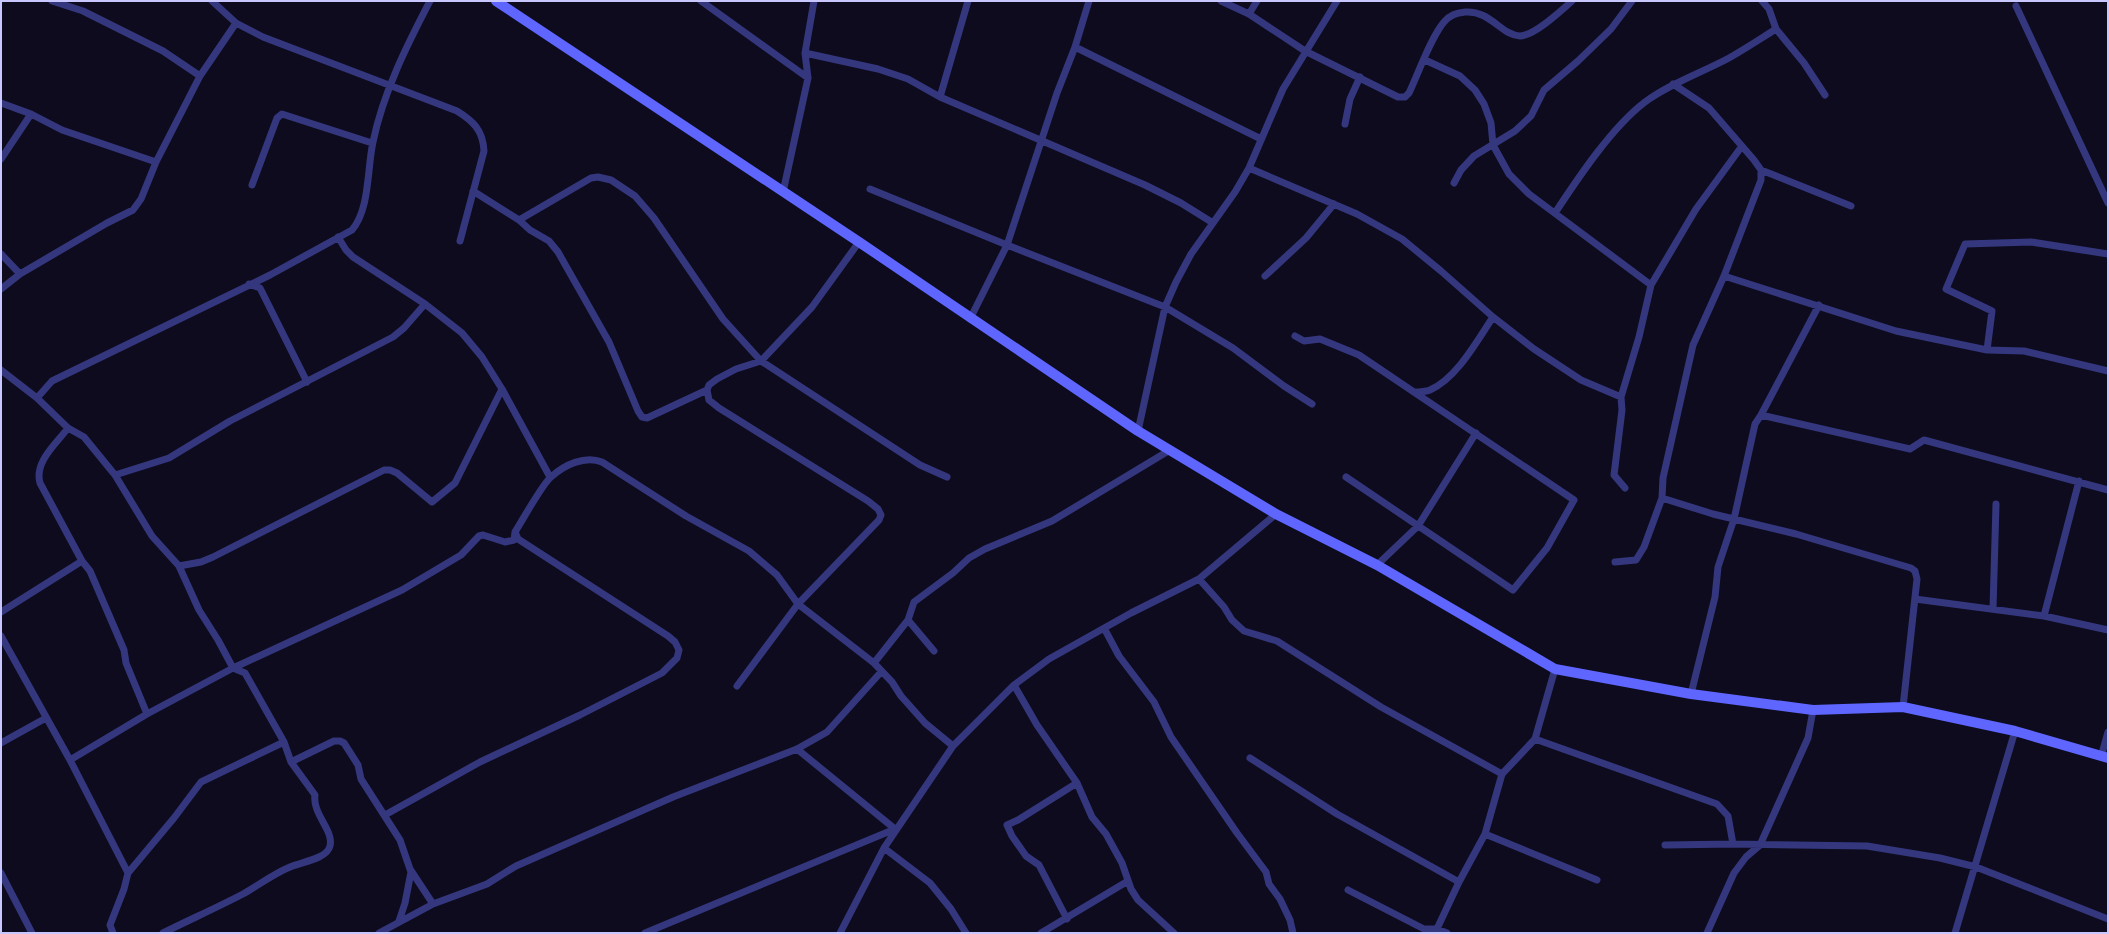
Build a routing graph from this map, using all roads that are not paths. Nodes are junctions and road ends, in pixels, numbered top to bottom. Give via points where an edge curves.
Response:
1 (52, 1) edge
2 (212, 1) edge
3 (430, 1) edge
4 (496, 1) edge
5 (701, 1) edge
6 (814, 1) edge
7 (968, 1) edge
8 (1089, 1) edge
9 (1221, 1) edge
10 (1257, 1) edge
11 (1337, 1) edge
12 (1572, 1) edge
13 (1632, 1) edge
14 (1762, 1) edge
15 (2016, 6) dead end
16 (1249, 14) junction
17 (236, 24) junction
18 (1776, 29) junction
19 (1075, 47) junction
20 (1305, 51) junction
21 (805, 52) junction
22 (1425, 60) junction
23 (200, 76) junction
24 (1360, 77) junction
25 (808, 78) junction
26 (1673, 84) junction
27 (390, 85) junction
28 (1825, 96) dead end
29 (940, 97) junction
30 (1, 103) edge
31 (31, 114) junction
32 (1345, 124) dead end
33 (1262, 139) junction
34 (1041, 140) junction
35 (372, 143) junction
36 (1493, 145) junction
37 (1742, 146) junction
38 (1, 159) edge
39 (156, 162) junction
40 (1249, 168) junction
41 (1761, 170) junction
42 (1454, 183) dead end
43 (252, 185) dead end
44 (870, 189) dead end
45 (474, 191) junction
46 (783, 192) junction
47 (2108, 203) edge
48 (1334, 204) junction
49 (1851, 206) dead end
50 (1555, 214) junction
51 (519, 220) junction
52 (1213, 223) junction
53 (338, 237) junction
54 (460, 241) dead end
55 (859, 242) junction
56 (1007, 246) junction
57 (1, 254) edge
58 (2108, 254) edge
59 (20, 274) junction
60 (1265, 276) dead end
61 (1724, 276) junction
62 (249, 284) junction
63 (1651, 285) junction
64 (1, 289) edge
65 (424, 304) junction
66 (1819, 305) junction
67 (1166, 307) junction
68 (1493, 317) junction
69 (970, 319) junction
70 (1295, 336) dead end
71 (1987, 350) junction
72 (762, 361) junction
73 (1, 371) edge
74 (2108, 371) edge
75 (307, 382) junction
76 (502, 389) junction
77 (707, 390) junction
78 (1414, 392) junction
79 (1621, 397) junction
80 (37, 398) junction
81 (1312, 404) dead end
82 (1761, 415) junction
83 (68, 428) junction
84 (1138, 431) junction
85 (1476, 433) junction
86 (1170, 450) junction
87 (115, 475) junction
88 (550, 477) junction
89 (1346, 477) dead end
90 (947, 478) dead end
91 (2079, 481) junction
92 (1625, 488) dead end
93 (2108, 490) edge
94 (1662, 498) junction
95 (1996, 504) dead end
96 (1276, 514) junction
97 (1734, 519) junction
98 (1418, 526) junction
99 (516, 532) junction
100 (82, 561) junction
101 (1615, 562) dead end
102 (1377, 565) junction
103 (179, 566) junction
104 (1199, 579) junction
105 (1915, 599) junction
106 (798, 604) junction
107 (1993, 609) junction
108 (1, 612) edge
109 (2044, 616) junction
110 (908, 620) junction
111 (1104, 628) junction
112 (2108, 630) edge
113 (1, 636) edge
114 (934, 651) dead end
115 (874, 663) junction
116 (233, 668) junction
117 (1555, 669) junction
118 (881, 672) junction
119 (1014, 685) junction
120 (736, 686) dead end
121 (1691, 694) junction
122 (1903, 707) junction
123 (1813, 710) junction
124 (147, 714) junction
125 (46, 718) junction
126 (2015, 731) junction
127 (2108, 732) edge
128 (1535, 739) junction
129 (284, 742) junction
130 (1, 743) edge
131 (953, 746) junction
132 (797, 749) junction
133 (2104, 757) edge
134 (1250, 758) dead end
135 (70, 760) junction
136 (291, 762) junction
137 (1502, 774) junction
138 (1077, 783) junction
139 (385, 815) junction
140 (895, 829) junction
141 (1485, 834) junction
142 (1733, 844) junction
143 (1760, 845) junction
144 (1665, 846) dead end
145 (884, 848) junction
146 (407, 864) junction
147 (1976, 867) junction
148 (1, 873) edge
149 (128, 874) junction
150 (1128, 880) junction
151 (1597, 880) dead end
152 (1459, 882) junction
153 (1348, 890) dead end
154 (433, 904) junction
155 (1067, 919) junction
156 (2108, 919) edge
157 (399, 921) junction
158 (1436, 931) edge
159 (32, 933) edge
160 (113, 933) edge
161 (162, 933) edge
162 (379, 933) edge
163 (645, 933) edge
164 (840, 933) edge
165 (966, 933) edge
166 (1041, 933) edge
167 (1174, 933) edge
168 (1293, 933) edge
169 (1447, 933) edge
170 (1707, 933) edge
171 (1955, 933) edge

1 - 23 street via 83,11 162,51
2 - 17 street
3 - 27 street
4 - 46 street
5 - 25 street
6 - 21 street
7 - 29 street
8 - 19 street
9 - 16 street
10 - 16 street
11 - 20 street
12 - 22 street via 1557,15 1529,34 1521,36 1511,33 1482,14 1455,13 1437,32
13 - 36 street via 1611,29 1544,90 1531,116 1515,131
14 - 18 street via 1769,9
15 - 47 street
16 - 20 street
17 - 23 street
17 - 27 street via 263,37
18 - 26 street via 1728,58
18 - 28 street via 1804,63
19 - 33 street
19 - 34 street
20 - 24 street
20 - 33 street via 1283,89
21 - 25 street
21 - 29 street via 878,69 908,79
22 - 24 street via 1405,96 1398,97
22 - 36 street via 1460,76 1475,90 1491,123
23 - 39 street
24 - 32 street via 1350,99
25 - 46 street
26 - 37 street via 1709,108
26 - 50 street via 1644,102 1622,123 1579,177
27 - 35 street
27 - 45 street via 456,111 476,126 482,136 484,151
29 - 34 street
30 - 31 street
31 - 38 street
31 - 39 street via 62,130
33 - 40 street
34 - 52 street via 1181,202
34 - 56 street
35 - 43 street via 282,114 277,118
35 - 53 street via 371,163 360,220 352,230
36 - 42 street via 1474,156 1461,170
36 - 50 street via 1509,174
37 - 41 street
37 - 63 street via 1696,209
39 - 59 street via 141,200 133,210
40 - 48 street
40 - 52 street
41 - 49 street
41 - 61 street via 1761,180
44 - 56 street
45 - 51 street
45 - 54 street
46 - 55 street
48 - 60 street via 1306,238
48 - 68 street via 1402,239
50 - 63 street
51 - 72 street via 591,178 598,176 611,180 635,196 654,218 723,319
51 - 77 street via 549,241 566,264 609,342 642,417 647,418
52 - 67 street via 1191,254
53 - 62 street
53 - 65 street via 353,257
55 - 69 street
55 - 72 street via 812,307
56 - 67 street
56 - 69 street
57 - 59 street
58 - 71 street via 2042,243 1965,244 1946,289 1992,310
59 - 64 street
61 - 66 street
61 - 94 street via 1693,346 1663,478
62 - 75 street via 260,288
62 - 80 street via 52,381
63 - 79 street
65 - 75 street via 393,338
65 - 76 street via 462,333 482,357
66 - 71 street via 1896,331
66 - 82 street
67 - 81 street via 1233,348
67 - 84 street
68 - 78 street via 1468,354 1445,381 1429,390
68 - 79 street via 1534,349 1581,380
69 - 84 street
70 - 78 street via 1304,341 1320,339 1359,355
71 - 74 street via 2024,351
72 - 77 street via 736,369 717,379
72 - 90 street via 920,465
73 - 80 street
75 - 87 street via 230,421 169,458
76 - 88 street
76 - 103 street via 455,483 432,502 397,473 384,470 213,557
77 - 106 street via 709,400 719,408 868,501 878,508 881,515
78 - 85 street
79 - 92 street via 1622,410 1614,475
80 - 83 street
82 - 91 street via 1910,449 1924,440
82 - 97 street via 1755,424
83 - 87 street via 84,437
83 - 100 street via 44,459 38,475 44,492
84 - 86 street
85 - 98 street
85 - 98 street via 1574,500 1547,548 1513,590
86 - 96 street
86 - 110 street via 1052,521 969,558 914,602
87 - 103 street via 152,536
88 - 99 street
88 - 106 street via 583,460 593,458 602,462 686,516 749,551 777,575
89 - 98 street
91 - 93 street
91 - 109 street
94 - 97 street
94 - 101 street via 1640,556 1628,562
95 - 107 street
96 - 102 street
96 - 104 street
97 - 105 street via 1908,566 1916,575
97 - 121 street via 1718,567 1715,597
98 - 102 street
99 - 116 street via 514,540 509,542 479,536 461,555 402,590
99 - 139 street via 523,544 668,636 679,650 677,658 662,673 480,762
100 - 108 street
100 - 124 street via 90,571 112,619 124,650 126,663
102 - 117 street
103 - 116 street via 199,610
104 - 111 street
104 - 137 street via 1244,631 1277,641 1381,707
105 - 107 street
105 - 122 street
106 - 115 street
106 - 120 street
107 - 109 street
109 - 112 street
110 - 114 street
110 - 115 street
111 - 119 street via 1049,659
111 - 168 street via 1119,656 1154,702 1171,737 1266,872 1269,884 1290,920
113 - 125 street
115 - 118 street
116 - 124 street
116 - 129 street via 245,673
117 - 121 street
117 - 128 street
118 - 131 street via 925,723
118 - 132 street via 827,732
119 - 131 street
119 - 138 street via 1037,725
121 - 123 street
122 - 123 street
122 - 126 street
123 - 143 street via 1808,738
124 - 135 street
125 - 130 street
125 - 135 street
126 - 133 street
126 - 147 street
127 - 133 street
128 - 137 street
128 - 142 street via 1718,804 1728,816
129 - 136 street
129 - 149 street via 200,782
131 - 140 street
132 - 140 street
132 - 154 street via 673,797 516,866 487,884
134 - 152 street via 1337,814
135 - 149 street
136 - 139 street via 331,742 342,741 358,765 361,779
136 - 161 street via 315,795 314,804 331,840 329,849 322,856 291,866 244,894
137 - 141 street
138 - 150 street via 1092,817 1106,834 1122,863
138 - 155 street via 1007,825 1026,856 1039,865
139 - 146 street via 400,840
140 - 145 street
140 - 163 street
141 - 151 street
141 - 152 street
142 - 143 street
142 - 144 street
143 - 147 street via 1867,846 1940,858
143 - 170 street via 1746,857 1734,873
145 - 164 street
145 - 165 street via 930,883
146 - 154 street
146 - 157 street via 411,872
147 - 156 street
147 - 171 street
148 - 159 street
149 - 160 street via 110,925
150 - 155 street
150 - 167 street via 1138,900
152 - 158 street
153 - 158 street via 1424,929
154 - 157 street
155 - 166 street
157 - 162 street
158 - 169 street

